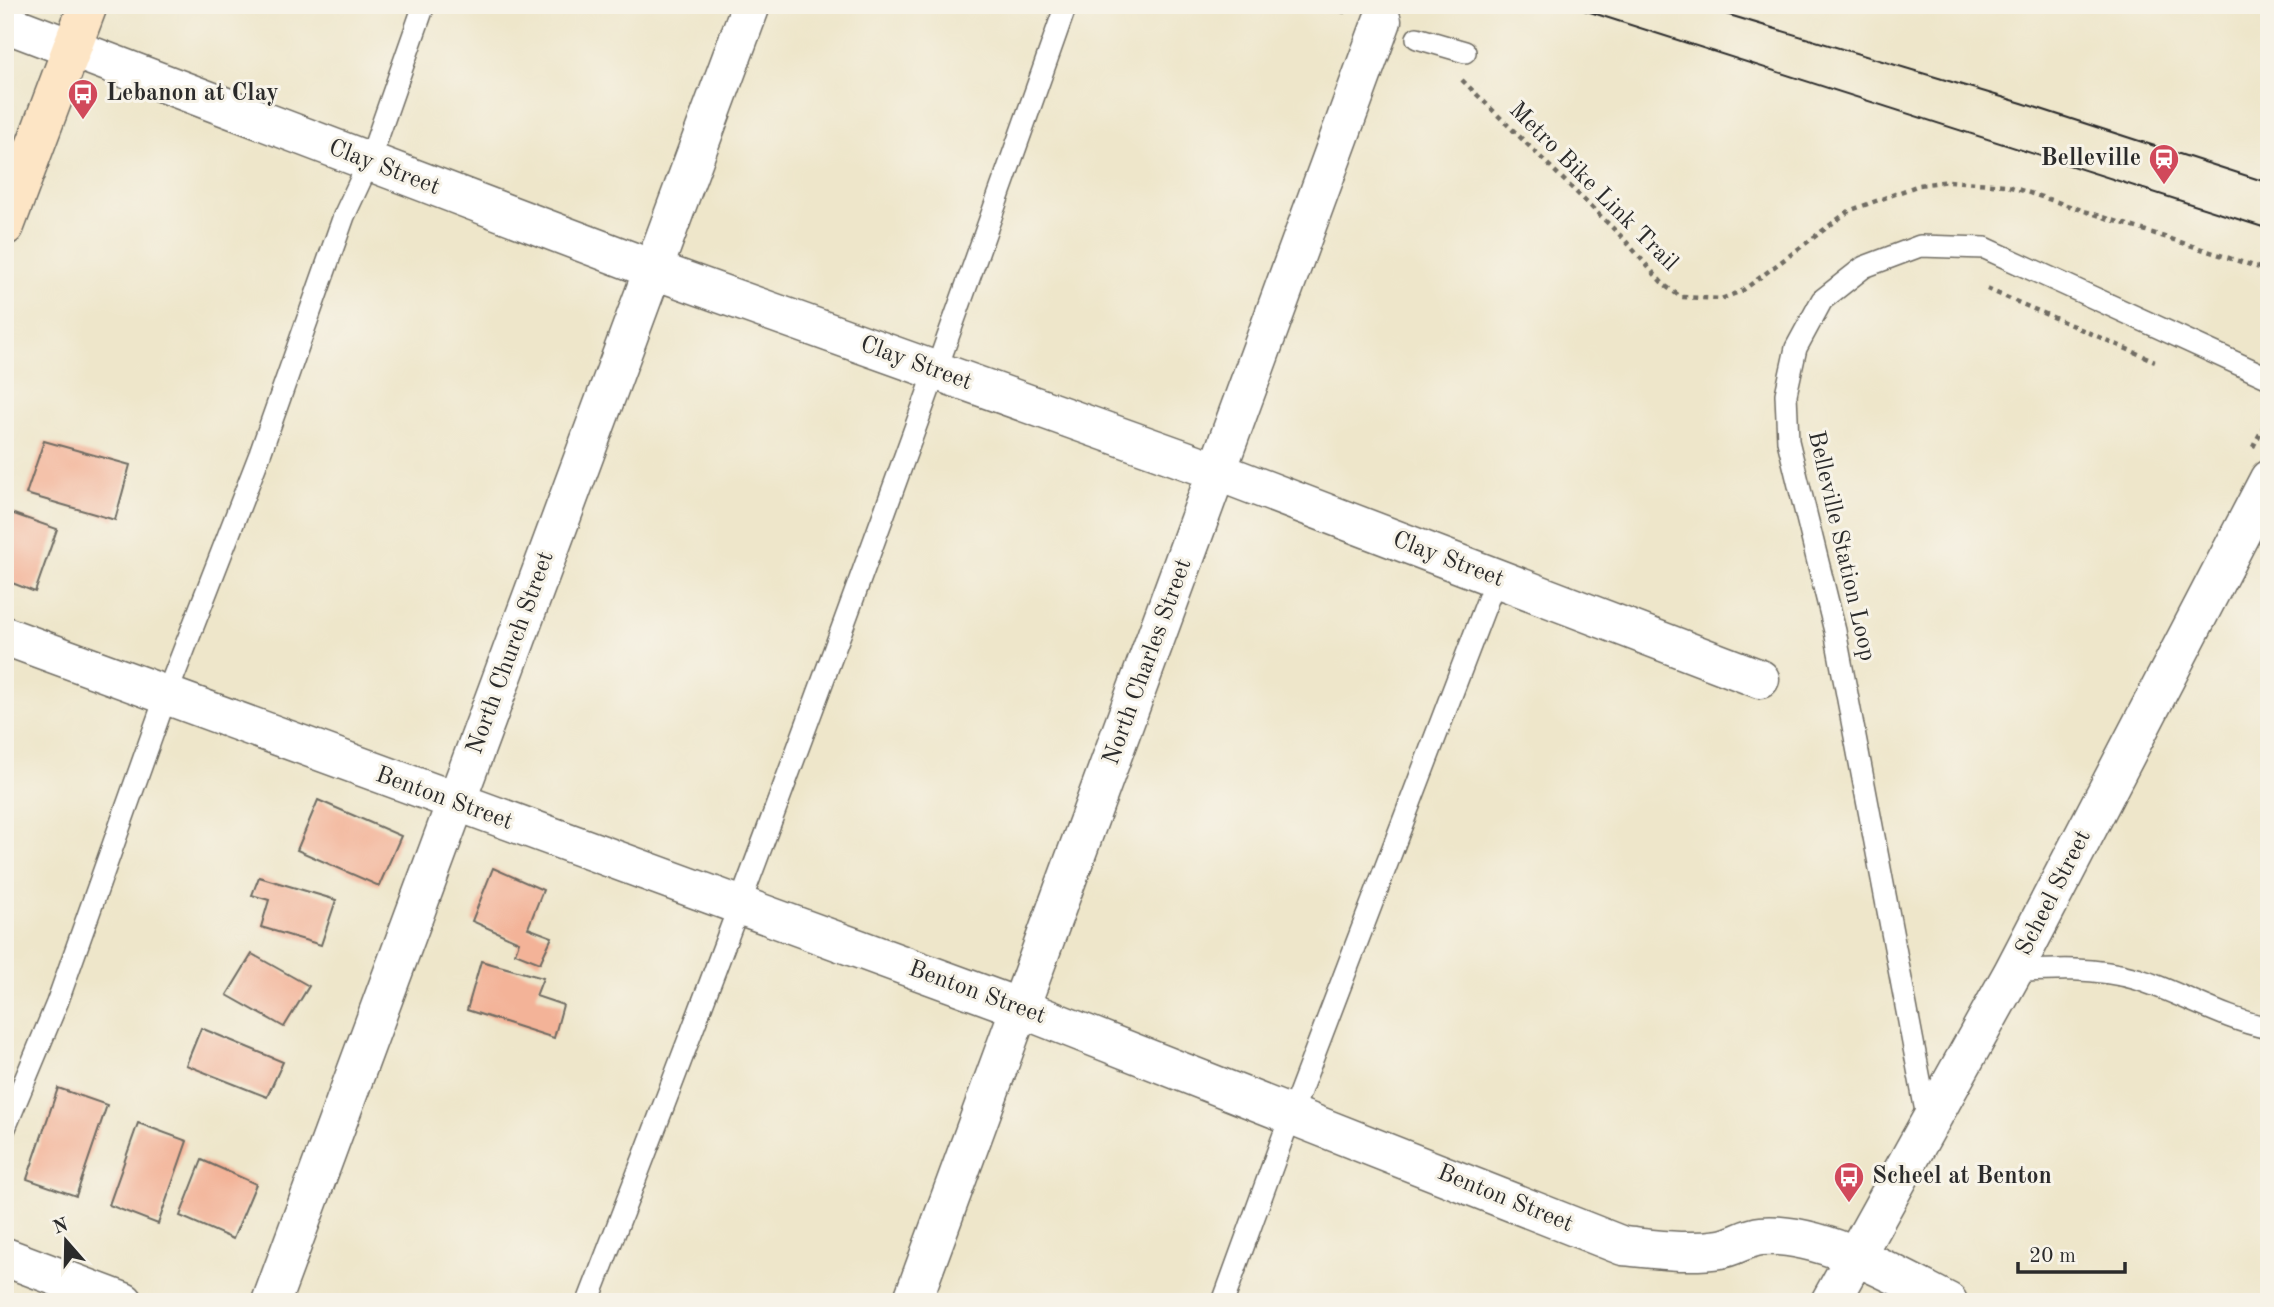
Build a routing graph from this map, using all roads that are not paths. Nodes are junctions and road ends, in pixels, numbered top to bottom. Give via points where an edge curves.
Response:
1 (88, 5) edge
2 (424, 5) edge
3 (751, 5) edge
4 (1066, 5) edge
5 (1382, 21) dead end
6 (5, 23) edge
7 (1417, 38) road end
8 (72, 50) junction
9 (1465, 52) dead end
10 (369, 162) junction
11 (5, 226) edge
12 (652, 269) junction
13 (937, 371) junction
14 (2269, 378) edge
15 (1219, 472) junction
16 (2269, 479) edge
17 (1496, 578) junction
18 (5, 636) edge
19 (1760, 678) dead end
20 (166, 696) junction
21 (456, 803) junction
22 (741, 907) junction
23 (2013, 972) junction
24 (1020, 1008) junction
25 (2269, 1028) edge
26 (1291, 1115) junction
27 (1929, 1126) junction
28 (5, 1128) edge
29 (1855, 1255) junction
30 (5, 1257) edge
31 (124, 1302) edge
32 (271, 1302) edge
33 (588, 1302) edge
34 (912, 1302) edge
35 (1223, 1302) edge
36 (1830, 1302) edge
37 (1948, 1302) edge

1 - 8 main road
2 - 10 lane
3 - 12 street, North Church Street
4 - 13 lane
5 - 15 street, North Charles Street
6 - 8 street, Clay Street
7 - 9 lane
8 - 10 street, Clay Street
8 - 11 main road
10 - 12 street, Clay Street
10 - 20 lane via 344,216 260,454
12 - 13 street, Clay Street
12 - 21 street, North Church Street
13 - 15 street, Clay Street
13 - 22 lane
14 - 27 lane, Belleville Station Loop via 1985,247 1920,246 1864,267 1822,300 1796,348 1786,394 1788,441 1835,631
15 - 17 street, Clay Street
15 - 24 street, North Charles Street
16 - 23 street, Scheel Street
17 - 19 street, Clay Street
17 - 26 lane
18 - 20 street, Benton Street
20 - 21 street, Benton Street
20 - 28 lane via 57,1003
21 - 22 street, Benton Street
21 - 32 street, North Church Street
22 - 24 street, Benton Street
22 - 33 lane
23 - 25 lane via 2067,968 2137,979 2246,1024
23 - 27 street, Scheel Street
24 - 26 street, Benton Street
24 - 34 street, North Charles Street
26 - 29 street, Benton Street via 1623,1246 1722,1249 1760,1235
26 - 35 lane
27 - 29 street, Scheel Street
29 - 36 street, Scheel Street
29 - 37 street, Benton Street
30 - 31 street

